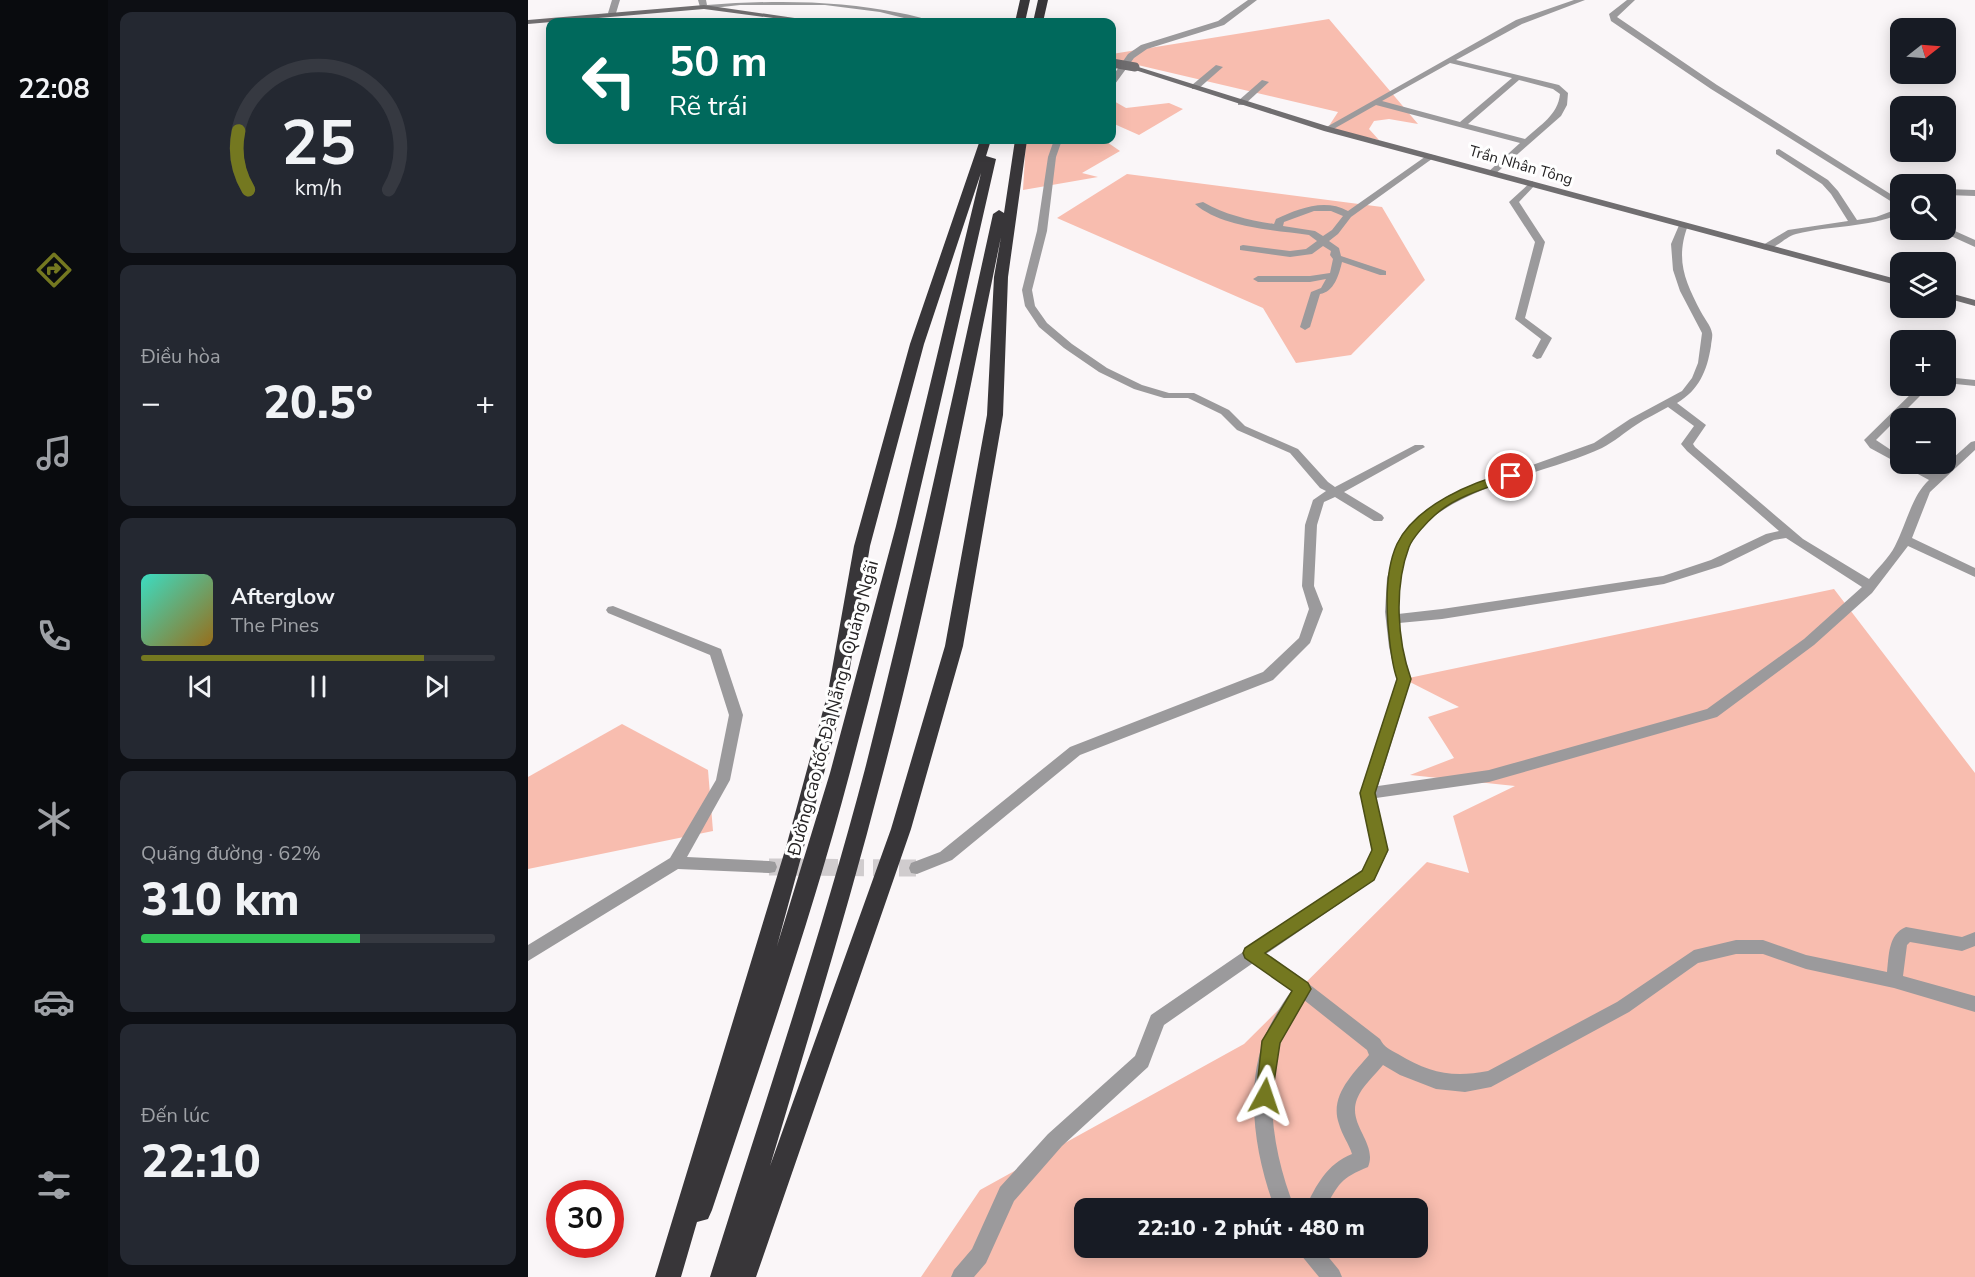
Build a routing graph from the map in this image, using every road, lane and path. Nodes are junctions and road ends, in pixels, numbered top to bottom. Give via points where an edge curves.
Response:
1 (616, 0) edge
2 (1025, 0) edge
3 (1043, 0) edge
4 (1253, 0) edge
5 (1581, 0) edge
6 (1631, 0) edge
7 (826, 1) edge
8 (703, 3) edge
9 (612, 14) junction
10 (564, 18) edge
11 (794, 18) edge
12 (911, 18) edge
13 (1021, 18) edge
14 (1039, 18) edge
15 (546, 20) edge
16 (528, 21) edge
17 (1450, 61) junction
18 (1116, 64) edge
19 (1219, 67) dead end
20 (1116, 77) edge
21 (1517, 78) junction
22 (1265, 82) dead end
23 (1195, 87) junction
24 (1375, 102) junction
25 (1241, 103) junction
26 (1463, 124) junction
27 (1327, 129) junction
28 (1527, 142) junction
29 (985, 144) edge
30 (993, 144) edge
31 (1013, 144) edge
32 (1020, 144) edge
33 (1057, 144) edge
34 (1779, 152) dead end
35 (1432, 156) junction
36 (1491, 173) junction
37 (1532, 184) junction
38 (1956, 192) edge
39 (1975, 193) edge
40 (1890, 198) edge
41 (1200, 204) dead end
42 (1348, 215) junction
43 (1890, 217) edge
44 (1853, 222) junction
45 (1683, 225) junction
46 (1278, 229) junction
47 (1956, 235) edge
48 (1322, 241) junction
49 (1975, 244) edge
50 (1767, 247) junction
51 (1243, 248) dead end
52 (1338, 258) junction
53 (1383, 273) dead end
54 (1334, 275) junction
55 (1258, 279) dead end
56 (1890, 281) edge
57 (1956, 298) edge
58 (1975, 303) edge
59 (1305, 327) dead end
60 (1537, 356) dead end
61 (1956, 381) edge
62 (1975, 383) edge
63 (1915, 396) edge
64 (1670, 403) junction
65 (1903, 408) edge
66 (1890, 420) edge
67 (1975, 444) edge
68 (1419, 447) dead end
69 (1890, 456) edge
70 (1926, 474) edge
71 (1936, 479) junction
72 (1333, 490) junction
73 (1378, 518) dead end
74 (1789, 534) junction
75 (1905, 540) junction
76 (1975, 573) edge
77 (1870, 586) junction
78 (613, 609) dead end
79 (1393, 619) junction
80 (1368, 793) junction
81 (676, 863) junction
82 (769, 867) tunnel mouth
83 (917, 868) tunnel mouth
84 (1975, 939) edge
85 (1251, 953) junction
86 (528, 954) edge
87 (1894, 981) junction
88 (1302, 989) junction
89 (1975, 1004) edge
90 (1378, 1052) junction
91 (1281, 1198) edge
92 (1321, 1198) edge
93 (1316, 1258) edge
94 (668, 1277) edge
95 (676, 1277) edge
96 (723, 1277) edge
97 (743, 1277) edge
98 (961, 1277) edge
99 (1332, 1277) edge

1 - 9 street
2 - 13 highway
3 - 14 highway
4 - 20 street via 1221,23 1144,47 1131,56
5 - 17 street via 1519,21
6 - 40 street via 1612,16 1614,20
7 - 8 street
7 - 12 street
8 - 9 street
8 - 11 street
9 - 10 street
15 - 16 street
17 - 21 street
17 - 24 street
18 - 23 street, Trần Nhân Tông, bridge
19 - 23 street
21 - 26 street
21 - 28 street via 1564,93 1558,114
22 - 25 street
23 - 25 street, Trần Nhân Tông
24 - 26 street
24 - 27 street
25 - 27 street, Trần Nhân Tông
26 - 28 street
27 - 35 street, Trần Nhân Tông
28 - 36 street
29 - 94 highway via 917,344 862,546 837,692 796,847
30 - 95 highway, Đường cao tốc Đà Nẵng - Quảng Ngãi via 904,526 840,773 791,939
31 - 96 highway via 950,446 874,771 828,939
32 - 97 highway via 1000,277 994,415 954,646 901,829
33 - 72 street via 1027,290 1035,316 1103,370 1168,396 1190,395 1225,412 1241,428 1294,451
34 - 44 street via 1825,182
35 - 36 street, Trần Nhân Tông
35 - 42 street
36 - 37 street, Trần Nhân Tông
37 - 45 street, Trần Nhân Tông
37 - 60 street via 1514,202 1540,242 1520,319 1547,338
38 - 39 street
41 - 46 street via 1242,222
42 - 46 street via 1338,208 1311,209 1279,221
42 - 48 street
43 - 44 street
44 - 50 street via 1791,232
45 - 50 street, Trần Nhân Tông
45 - 64 street via 1676,244 1678,270 1707,333 1697,378 1686,393
46 - 48 street via 1312,233
47 - 49 street
48 - 51 street via 1303,254
48 - 52 street via 1336,250
50 - 56 street, Trần Nhân Tông
52 - 53 street
52 - 54 street
54 - 55 street
54 - 59 street via 1324,291 1316,292
57 - 58 street
61 - 62 street
63 - 65 street
64 - 74 street via 1700,425 1687,444 1691,449
64 - 79 street via 1598,445 1470,490 1432,511 1403,544 1392,596
66 - 69 street via 1870,440
67 - 71 street
68 - 72 street
70 - 71 street
71 - 75 street via 1924,491
72 - 73 street
72 - 83 street via 1318,500 1311,525 1308,586 1316,609 1305,640 1268,676 1075,751 946,856
74 - 77 street
74 - 79 street via 1765,539 1716,563 1664,580
75 - 76 street
75 - 77 street
77 - 80 street via 1809,642 1712,713 1489,777
78 - 81 street via 716,652 736,715 723,780
79 - 80 street via 1404,679
80 - 85 street via 1380,850 1368,875
81 - 82 street
81 - 86 street
84 - 87 street via 1962,944 1906,934 1899,942
85 - 88 street
85 - 98 street via 1157,1020 1143,1060 1055,1140 1007,1194 979,1256
87 - 89 street
87 - 90 street via 1806,962 1763,947 1736,946 1694,957 1623,1007 1491,1079 1466,1084 1436,1081
88 - 90 street
88 - 91 street via 1271,1041 1265,1096 1272,1176
90 - 92 street via 1379,1057 1349,1095 1345,1120 1362,1152 1361,1161 1335,1172
93 - 99 street

